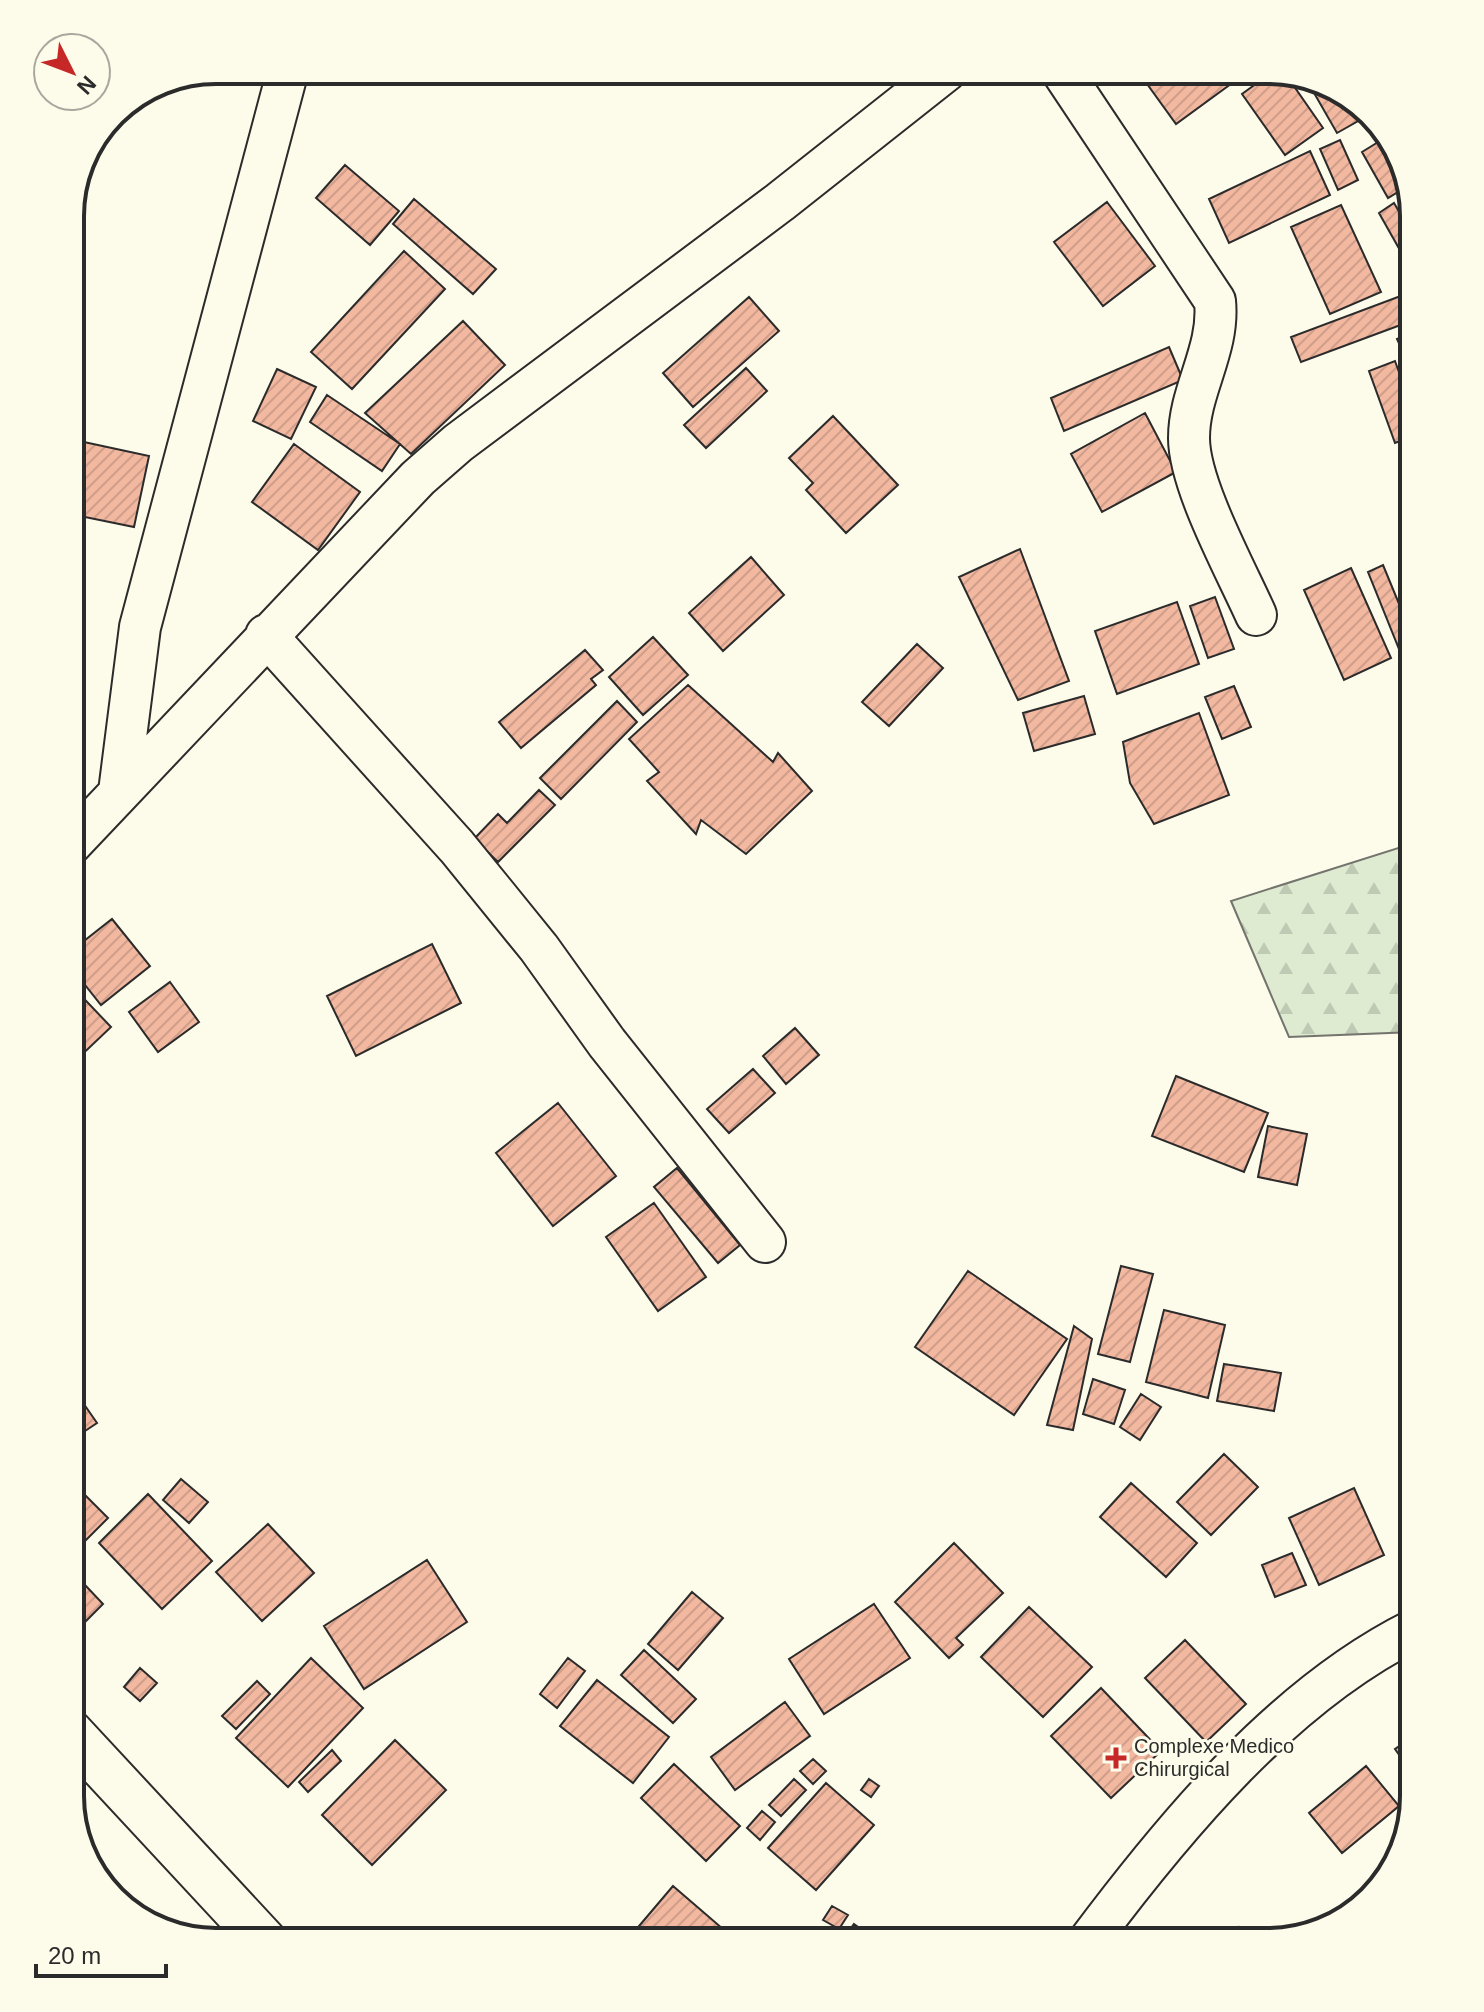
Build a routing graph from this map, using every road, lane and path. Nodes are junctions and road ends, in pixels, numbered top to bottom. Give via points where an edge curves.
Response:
1 (284, 84) edge
2 (929, 84) edge
3 (1070, 84) edge
4 (1256, 615) dead end
5 (266, 635) junction
6 (119, 792) junction
7 (84, 830) edge
8 (765, 1242) dead end
9 (1400, 1639) edge
10 (84, 1747) edge
11 (252, 1928) edge
12 (1098, 1928) edge

1 - 6 street via 140,627
2 - 5 street via 458,443
3 - 4 street via 1215,301 1218,326 1189,440 1199,485
5 - 6 street
5 - 8 street via 457,847
6 - 7 street
9 - 12 street via 1330,1684 1261,1740 1139,1873
10 - 11 main road

